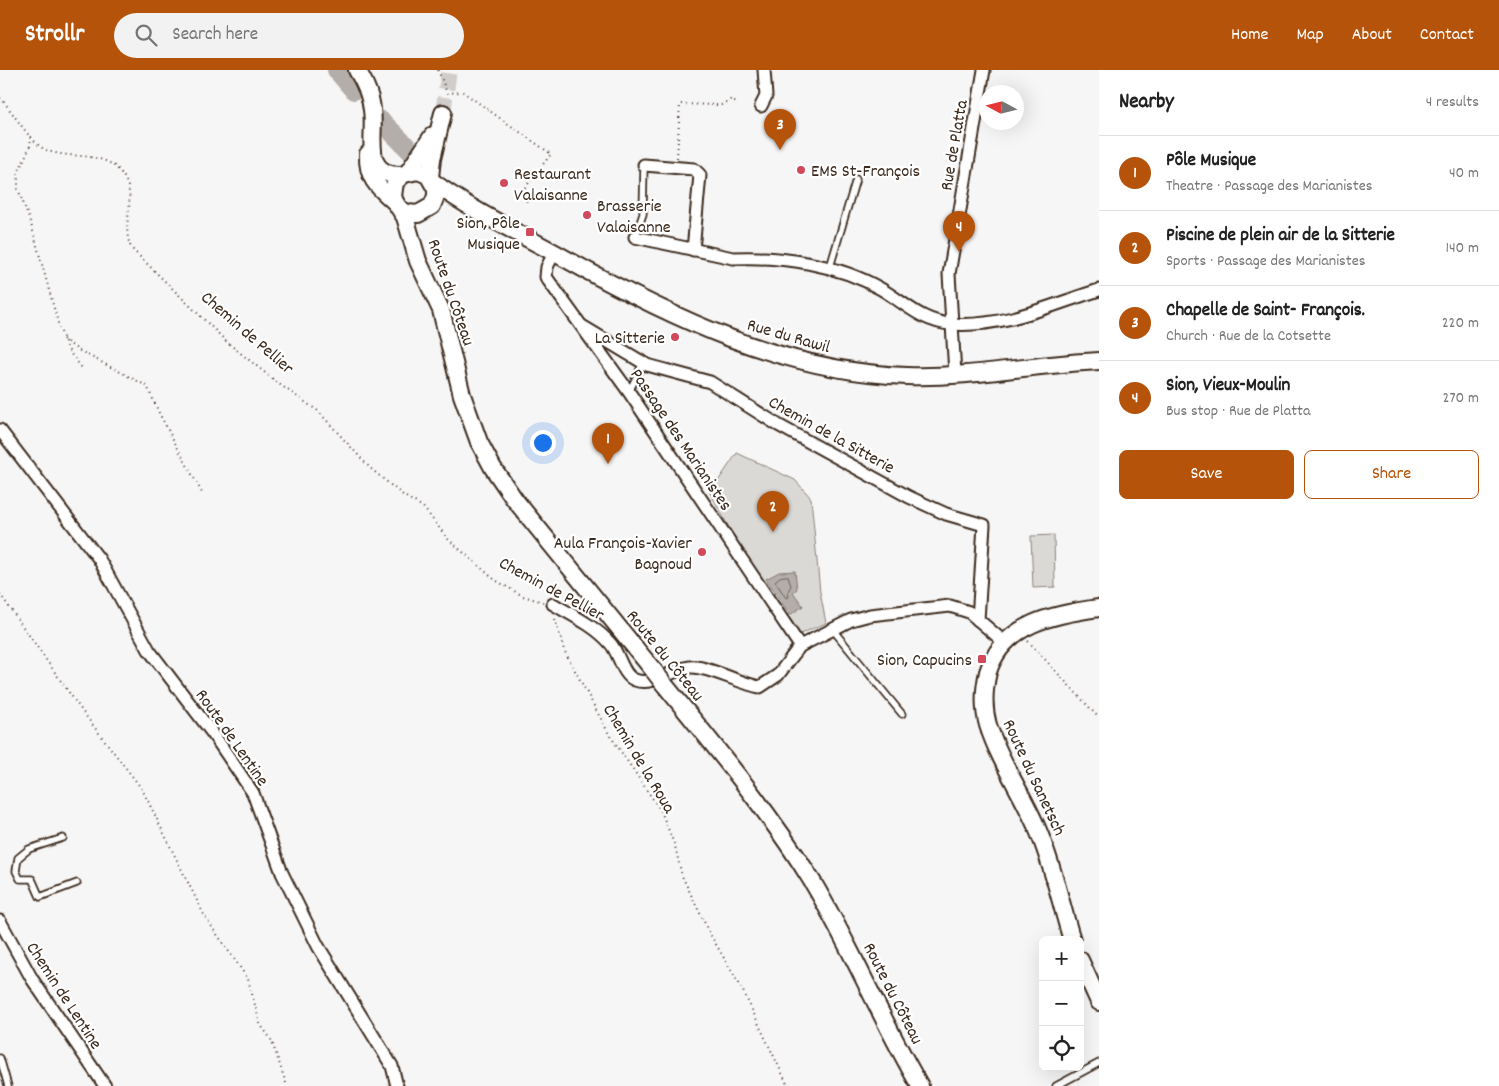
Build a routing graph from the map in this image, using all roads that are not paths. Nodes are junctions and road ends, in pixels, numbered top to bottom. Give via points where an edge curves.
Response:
1 (357, 70) edge
2 (764, 70) edge
3 (984, 70) edge
4 (761, 106) dead end
5 (373, 120) junction
6 (644, 165) joint
7 (405, 173) junction
8 (432, 179) junction
9 (856, 179) dead end
10 (398, 206) junction
11 (426, 211) junction
12 (496, 220) junction
13 (635, 237) joint
14 (413, 238) junction
15 (693, 250) junction
16 (554, 253) junction
17 (830, 267) junction
18 (1099, 290) edge
19 (951, 324) junction
20 (582, 326) junction
21 (1099, 362) edge
22 (643, 363) junction
23 (955, 374) junction
24 (630, 392) junction
25 (0, 430) edge
26 (553, 604) road end
27 (1099, 608) edge
28 (978, 620) junction
29 (833, 630) junction
30 (1004, 642) junction
31 (800, 646) junction
32 (902, 714) dead end
33 (63, 838) dead end
34 (77, 883) dead end
35 (0, 921) edge
36 (1071, 936) edge
37 (1084, 969) edge
38 (1099, 1002) edge
39 (0, 1058) edge
40 (1099, 1064) edge
41 (8, 1086) edge
42 (105, 1086) edge
43 (397, 1086) edge
44 (920, 1086) edge
45 (1056, 1086) edge

1 - 5 street via 369,93
2 - 4 street via 766,96
3 - 19 street, Rue de Platta via 952,243 949,274
5 - 7 street via 372,152 376,164 386,174
5 - 10 street via 368,159 370,175 378,189
6 - 13 lane via 644,214
6 - 15 street via 694,169 700,175
7 - 8 street via 420,172
7 - 8 street via 442,118 432,159
7 - 10 street via 393,188
8 - 11 street via 436,196
8 - 12 street, Rue du Rawil
9 - 17 lane
10 - 11 street via 412,214
10 - 14 street, Route du Côteau
11 - 12 street, Rue du Rawil via 442,205 456,206
11 - 14 street, Route du Côteau
12 - 16 street, Rue du Rawil
13 - 15 street
14 - 44 street, Route du Côteau via 418,261 441,310 467,412 486,456 520,507 759,802 838,927
15 - 17 street via 733,258
16 - 20 street, Passage des Marianistes via 546,277
16 - 23 street, Rue du Rawil via 683,320 777,354 827,367 871,373 909,376
17 - 19 street via 880,288 920,315
18 - 19 street via 1004,320
19 - 23 street, Rue de Platta
20 - 22 street, Chemin de la Sitterie
20 - 24 street, Passage des Marianistes
21 - 23 street, Rue du Rawil
22 - 24 lane
22 - 28 street, Chemin de la Sitterie via 710,382 778,425 909,497 946,514 984,524
24 - 31 street, Passage des Marianistes
25 - 43 street, Route de Lentine via 99,559 149,650 253,793 286,882 318,946 392,1066
26 - 31 street, Chemin de Pellier via 604,636 635,680 654,680 693,666 760,688 778,675
27 - 30 street, Route du Sanetsch via 1038,621
28 - 29 street, Chemin de Pellier via 968,612 950,606 870,615 851,620
28 - 30 street, Chemin de Pellier
29 - 31 street, Chemin de Pellier
29 - 32 lane
30 - 36 street, Route du Sanetsch via 986,679 988,723 1044,844
33 - 34 lane via 29,849 18,858 16,871 20,880 32,879 40,897
35 - 42 street, Chemin de Lentine via 32,980
37 - 38 street
39 - 41 lane
40 - 45 lane

